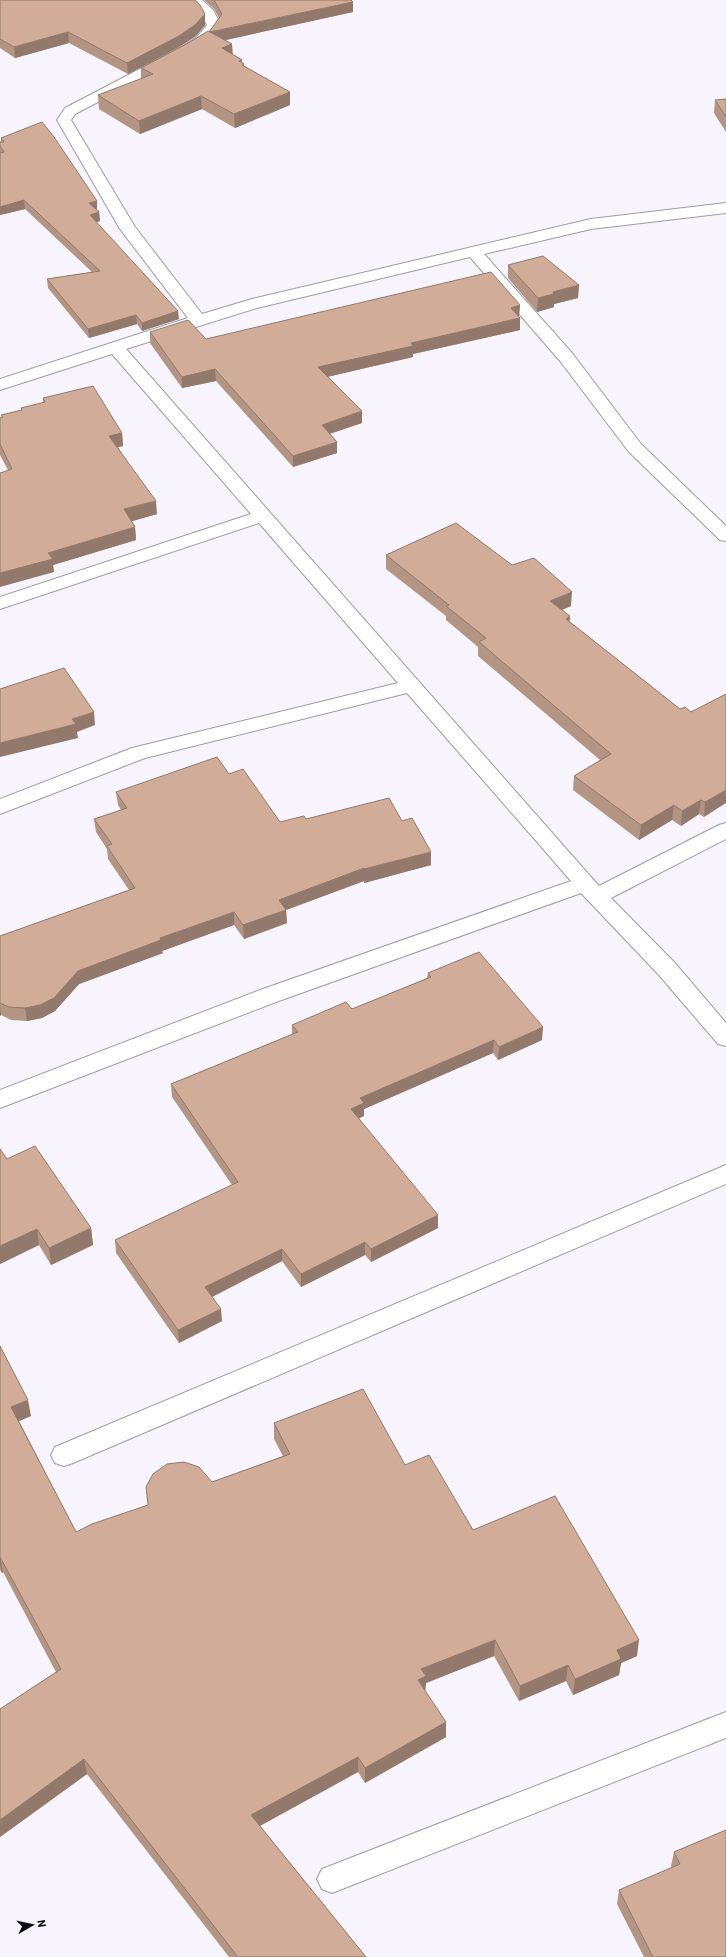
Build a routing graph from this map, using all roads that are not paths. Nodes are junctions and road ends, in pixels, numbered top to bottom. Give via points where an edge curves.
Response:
1 (194, 0) edge
2 (726, 208) edge
3 (474, 252) junction
4 (198, 320) junction
5 (116, 348) junction
6 (0, 385) edge
7 (263, 516) junction
8 (726, 536) edge
9 (0, 603) edge
10 (411, 686) junction
11 (0, 807) edge
12 (726, 830) edge
13 (591, 890) junction
14 (726, 1038) edge
15 (0, 1099) edge
16 (726, 1174) edge
17 (64, 1455) dead end
18 (726, 1725) edge
19 (332, 1879) dead end

1 - 4 street via 208,13 214,25 202,40 185,52 70,111 64,120 128,229
2 - 3 street via 591,224
3 - 4 street via 252,304
3 - 8 street via 566,357 635,448
4 - 5 street
5 - 6 street
5 - 7 street
7 - 9 street
7 - 10 street
10 - 11 street via 139,753
10 - 13 street
12 - 13 street
13 - 14 street via 666,968
13 - 15 street via 268,996
16 - 17 street
18 - 19 street

